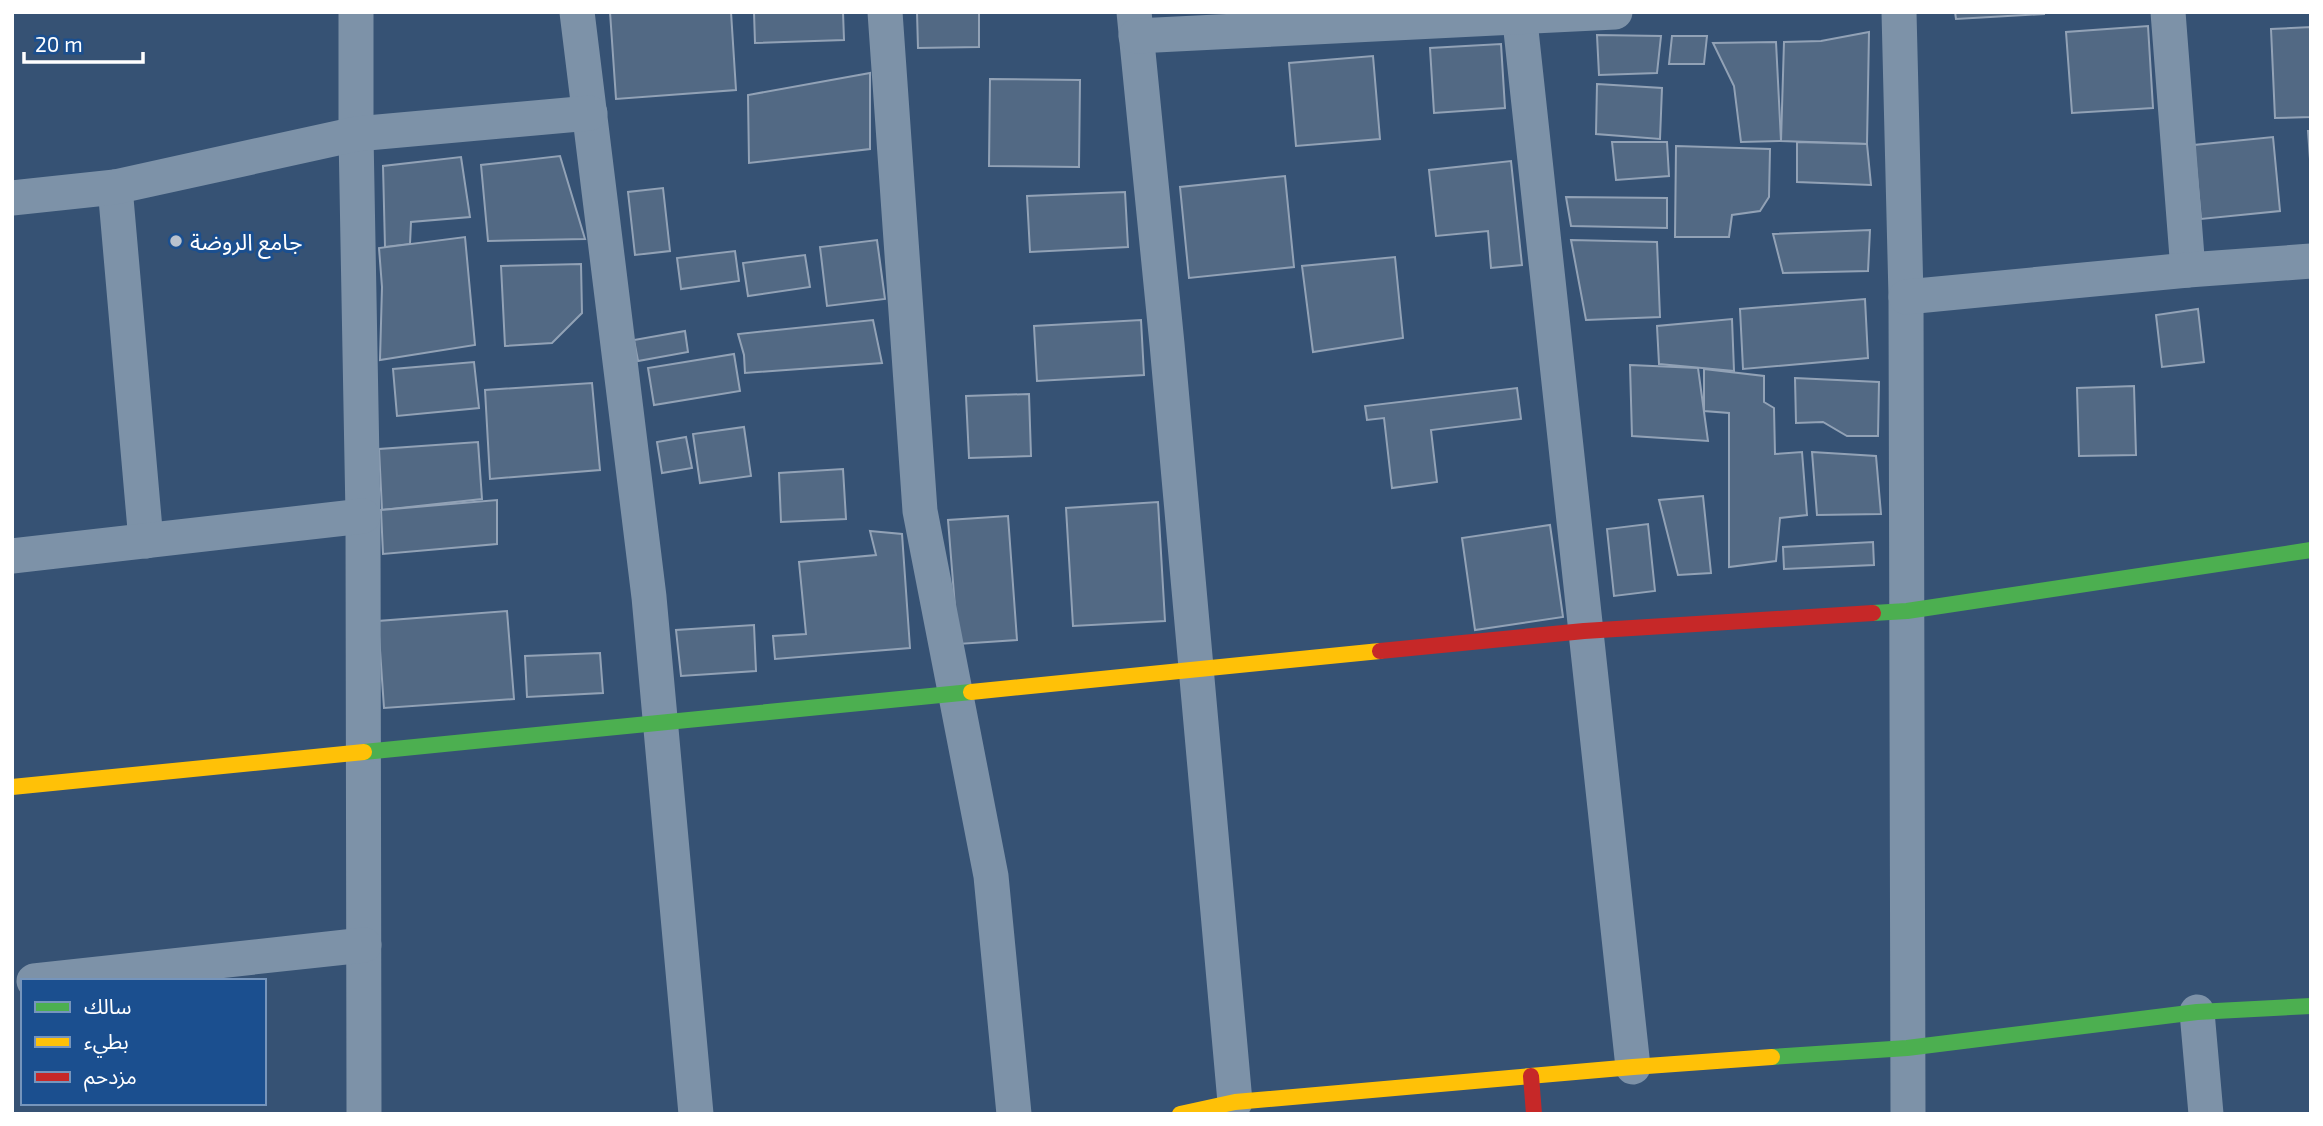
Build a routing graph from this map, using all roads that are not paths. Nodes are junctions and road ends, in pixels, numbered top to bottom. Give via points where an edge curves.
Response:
1 (356, 12) edge
2 (577, 12) edge
3 (885, 12) edge
4 (1615, 12) edge
5 (1899, 12) edge
6 (2168, 12) edge
7 (1519, 15) edge
8 (1135, 24) edge
9 (590, 113) junction
10 (356, 134) junction
11 (115, 187) junction
12 (12, 198) edge
13 (2311, 261) edge
14 (2188, 270) junction
15 (1906, 297) junction
16 (363, 516) junction
17 (146, 541) junction
18 (2311, 550) edge
19 (12, 556) edge
20 (1907, 611) junction
21 (1584, 631) junction
22 (1196, 670) junction
23 (955, 694) junction
24 (661, 722) junction
25 (364, 751) junction
26 (12, 787) edge
27 (364, 946) junction
28 (53, 979) edge
29 (2311, 1006) edge
30 (2197, 1012) junction
31 (1907, 1048) junction
32 (1633, 1067) junction
33 (1531, 1076) junction
34 (1235, 1102) junction
35 (364, 1114) edge
36 (696, 1114) edge
37 (1014, 1114) edge
38 (1180, 1114) edge
39 (1534, 1114) edge
40 (1908, 1114) edge
41 (2206, 1114) edge

1 - 10 street
2 - 9 street
3 - 23 street via 920,511
4 - 7 street
5 - 15 street
6 - 14 street
7 - 8 street
7 - 21 street
8 - 22 street
9 - 10 street
9 - 24 street
10 - 11 street
10 - 16 street
11 - 12 street
11 - 17 street
13 - 14 street
14 - 15 street
15 - 20 street
16 - 17 street
16 - 25 street
17 - 19 street
18 - 20 street
20 - 21 street
20 - 31 street
21 - 22 street
21 - 32 street
22 - 23 street
22 - 34 street
23 - 24 street
23 - 37 street via 991,876
24 - 25 street
24 - 36 street
25 - 26 street
25 - 27 street
27 - 28 street
27 - 35 street
29 - 30 street
30 - 31 street
30 - 41 street
31 - 32 street
31 - 40 street
32 - 33 street
33 - 34 street
33 - 39 street
34 - 38 street

